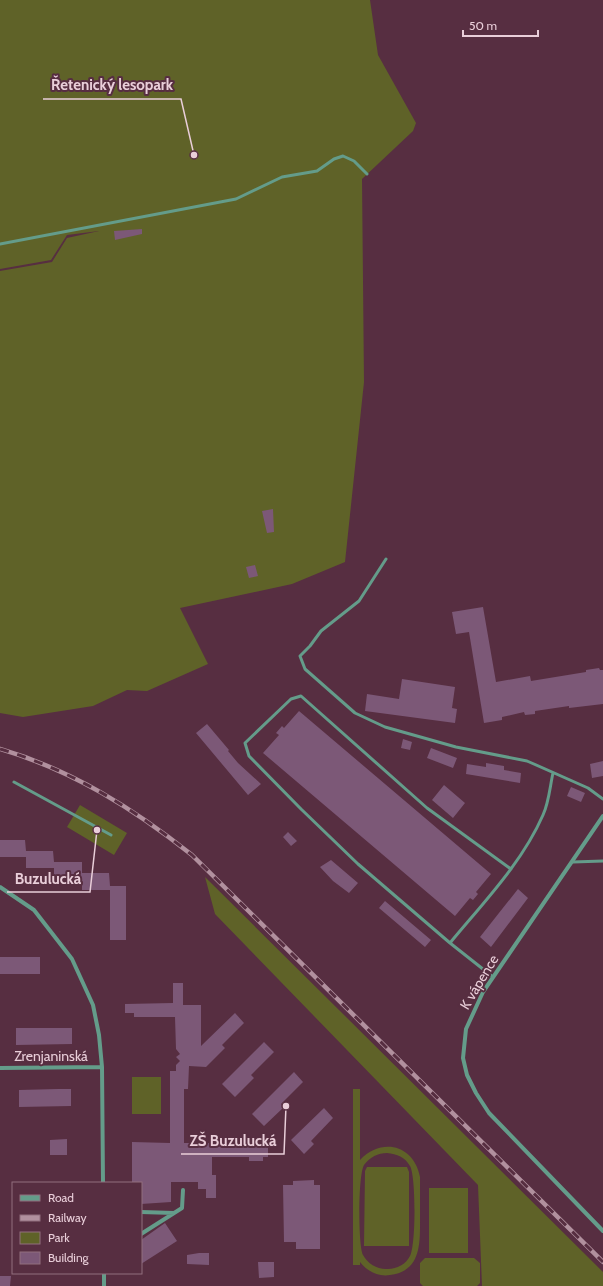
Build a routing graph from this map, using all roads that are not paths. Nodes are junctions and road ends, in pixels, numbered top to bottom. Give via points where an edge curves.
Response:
1 (367, 174) dead end
2 (0, 244) edge
3 (386, 559) dead end
4 (553, 773) junction
5 (14, 782) dead end
6 (603, 799) edge
7 (603, 816) edge
8 (111, 835) dead end
9 (603, 860) edge
10 (573, 862) junction
11 (511, 869) junction
12 (0, 887) edge
13 (450, 943) junction
14 (493, 977) junction
15 (102, 1067) junction
16 (0, 1068) edge
17 (103, 1182) edge
18 (182, 1190) dead end
19 (142, 1212) edge
20 (174, 1213) junction
21 (603, 1231) edge
22 (142, 1233) edge
23 (104, 1274) edge
24 (104, 1286) edge

1 - 2 lane via 354,161 344,156 334,159 317,171 282,177 236,199
3 - 4 lane via 359,601 321,631 300,656 305,670 355,713 385,727 456,747 527,761
4 - 6 lane via 588,788
4 - 11 lane via 544,813 528,845
5 - 8 lane
7 - 10 street, K vápence
9 - 10 lane
10 - 14 street, K vápence
11 - 13 lane
11 - 13 lane via 427,808 301,696 291,699 245,743 249,756 358,864
12 - 15 street via 34,910 72,959 93,1005
13 - 14 lane
14 - 21 street, K vápence via 466,1029 463,1058 467,1075 489,1113
15 - 16 street, Zrenjaninská
15 - 17 street
18 - 20 street via 182,1208
19 - 20 street
20 - 22 street
23 - 24 street

